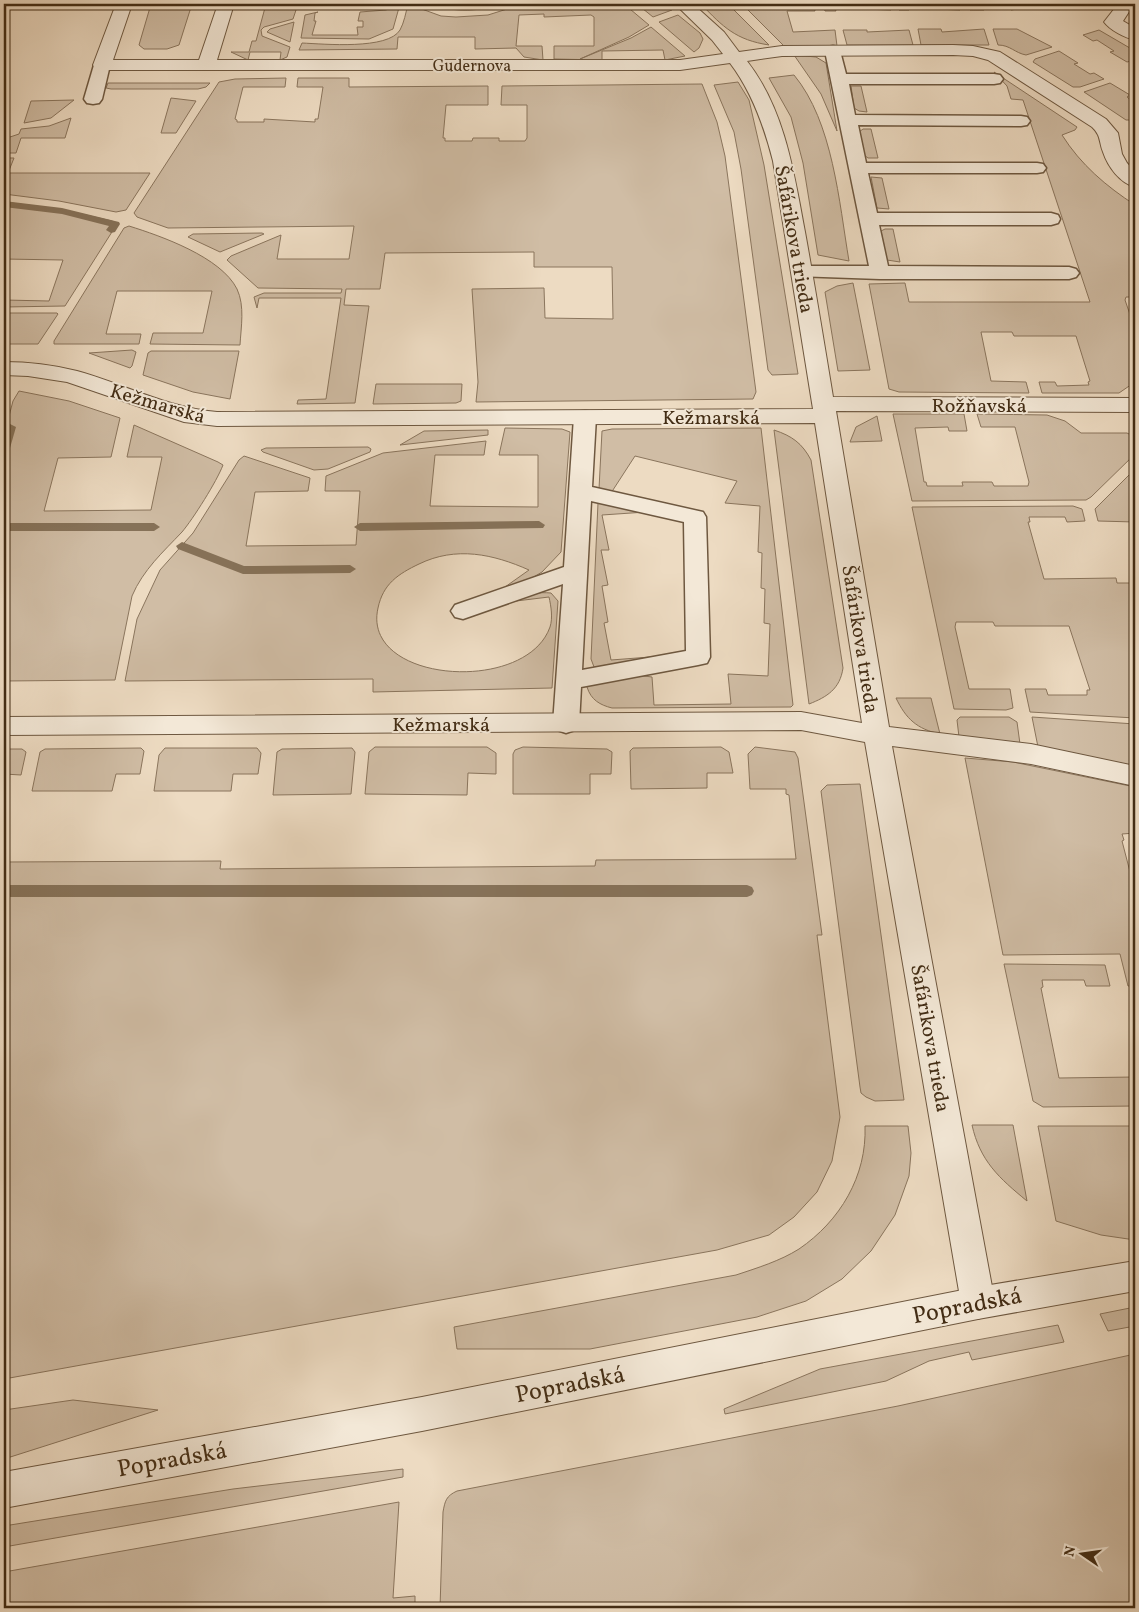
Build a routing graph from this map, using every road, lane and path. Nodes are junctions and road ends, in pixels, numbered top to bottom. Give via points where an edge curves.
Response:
1 (124, 4) edge
2 (226, 4) edge
3 (683, 4) edge
4 (1126, 4) edge
5 (1135, 36) edge
6 (833, 51) junction
7 (737, 58) junction
8 (206, 65) junction
9 (102, 66) junction
10 (838, 79) junction
11 (994, 79) dead end
12 (93, 99) dead end
13 (847, 120) junction
14 (1021, 121) dead end
15 (858, 168) junction
16 (1037, 168) dead end
17 (1135, 181) edge
18 (868, 219) junction
19 (1051, 219) dead end
20 (802, 272) junction
21 (880, 273) junction
22 (1069, 273) dead end
23 (4, 369) edge
24 (1135, 406) edge
25 (824, 410) junction
26 (585, 417) junction
27 (580, 491) junction
28 (575, 571) junction
29 (463, 611) dead end
30 (568, 681) junction
31 (566, 724) junction
32 (4, 726) edge
33 (877, 735) junction
34 (1135, 776) edge
35 (1135, 1276) edge
36 (978, 1303) junction
37 (4, 1490) edge

1 - 9 street
2 - 8 street
3 - 7 street, Šafárikova trieda
4 - 5 street via 1113,22
6 - 7 street, Gudernova via 782,51
6 - 10 lane
6 - 17 street, Gudernova via 963,50 994,56 1099,123 1109,133 1116,162
7 - 8 street, Gudernova via 680,65
7 - 20 street, Šafárikova trieda via 774,130
8 - 9 street, Gudernova
9 - 12 lane
10 - 11 lane
10 - 13 lane
13 - 14 lane
13 - 15 lane
15 - 16 lane
15 - 18 lane
18 - 19 lane
18 - 21 lane
20 - 21 lane
20 - 25 street, Šafárikova trieda
21 - 22 lane
23 - 26 street, Kežmarská via 71,376 192,417
24 - 25 street, Rožňavská
25 - 26 street, Kežmarská
25 - 33 street, Šafárikova trieda
26 - 27 lane
27 - 28 lane
27 - 30 lane via 695,517 698,658
28 - 29 lane
28 - 30 lane
30 - 31 lane
31 - 32 street, Kežmarská
31 - 33 street, Kežmarská via 801,721
33 - 34 street via 1031,754
33 - 36 street, Šafárikova trieda
35 - 36 street, Popradská
36 - 37 street, Popradská via 422,1414

